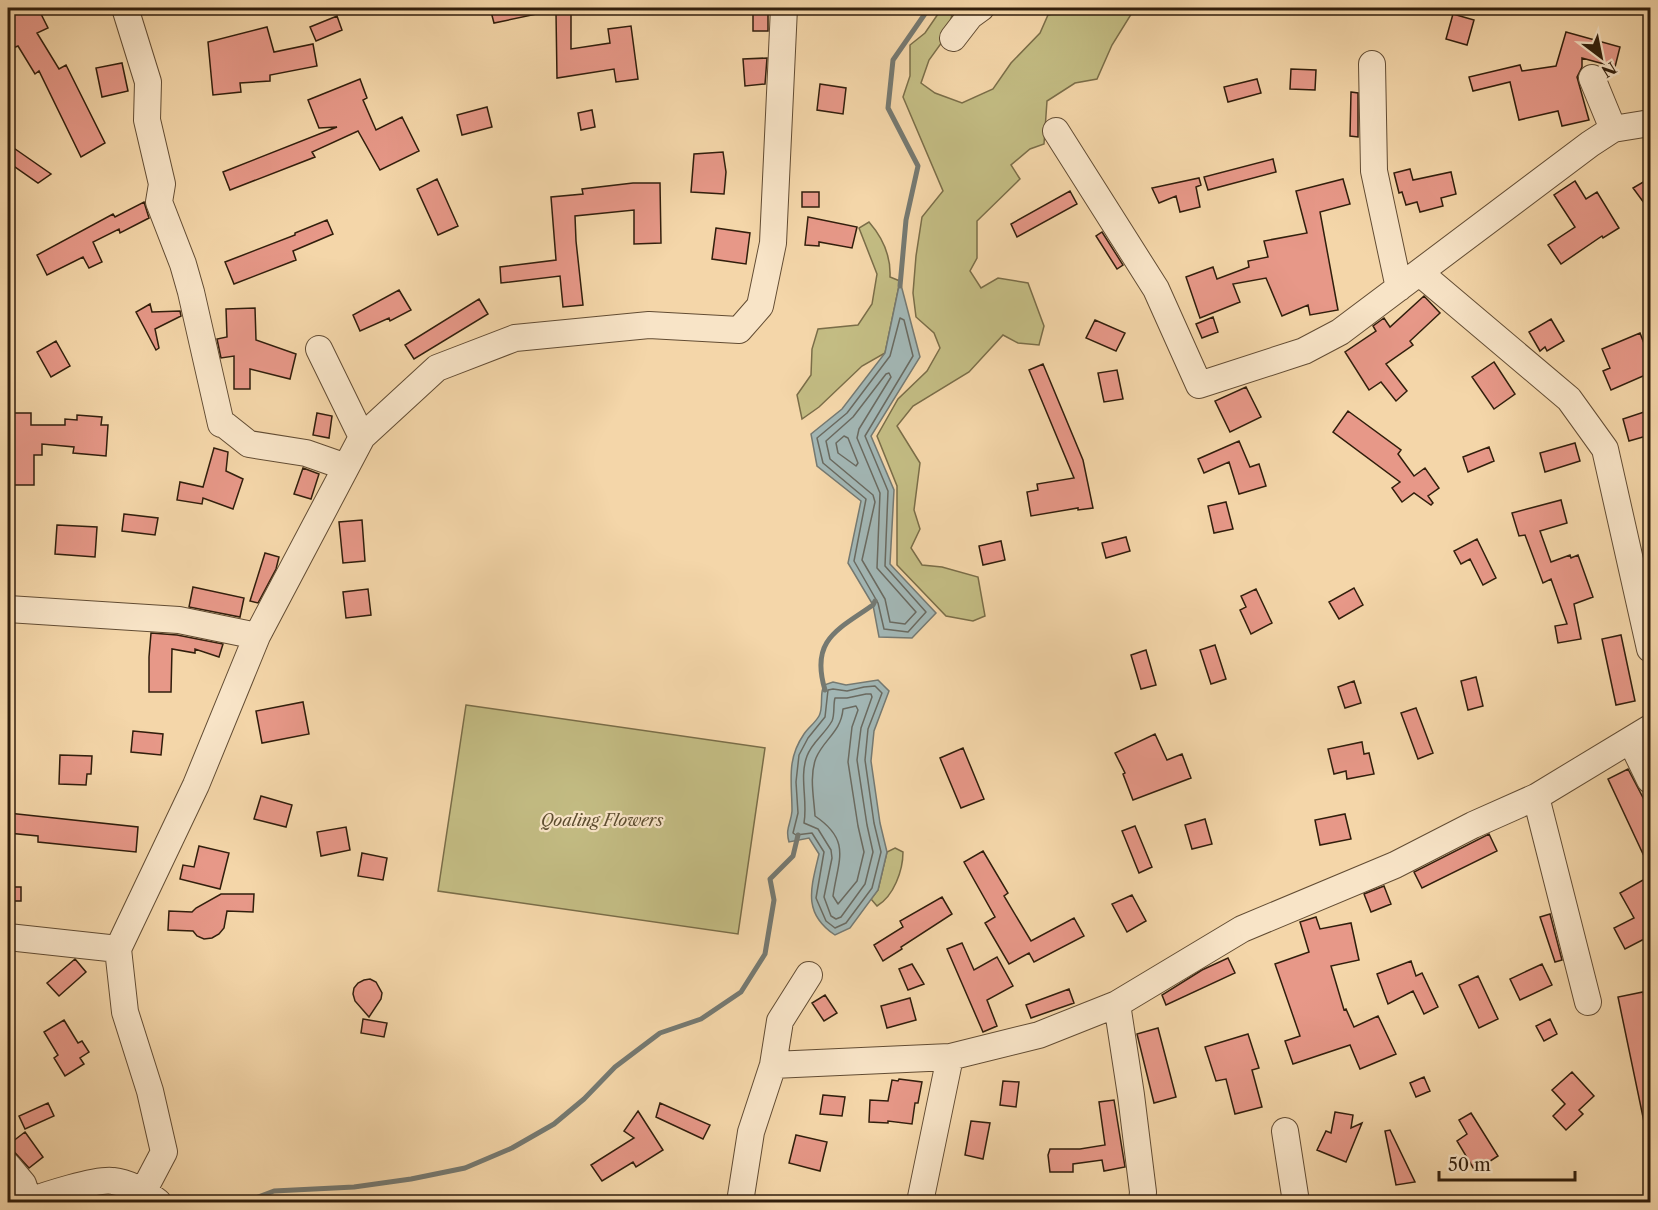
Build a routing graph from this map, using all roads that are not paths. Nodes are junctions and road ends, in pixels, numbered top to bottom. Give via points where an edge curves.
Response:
1 (125, 8) edge
2 (784, 8) edge
3 (981, 8) edge
4 (953, 38) dead end
5 (1371, 64) dead end
6 (1592, 78) dead end
7 (1650, 123) edge
8 (1613, 129) junction
9 (1056, 131) dead end
10 (1420, 273) junction
11 (1399, 288) junction
12 (319, 349) dead end
13 (362, 437) junction
14 (346, 467) junction
15 (8, 609) edge
16 (257, 636) junction
17 (1650, 649) edge
18 (1641, 734) edge
19 (1650, 780) edge
20 (1536, 797) junction
21 (8, 937) edge
22 (118, 950) junction
23 (809, 975) dead end
24 (1588, 1002) dead end
25 (1117, 1004) junction
26 (950, 1057) junction
27 (773, 1065) junction
28 (1285, 1131) dead end
29 (8, 1166) edge
30 (151, 1196) edge
31 (28, 1202) edge
32 (740, 1203) edge
33 (920, 1203) edge
34 (1142, 1203) edge
35 (1296, 1203) edge

1 - 14 street via 148,82 147,120 162,184 159,202 183,264 223,425 249,444 306,453
2 - 13 street via 773,243 760,306 739,330 649,325 515,338 437,368
3 - 4 street
5 - 11 street via 1374,171
6 - 8 street
7 - 8 street
8 - 10 street
9 - 11 street via 1156,289 1199,385 1304,351 1340,332
10 - 11 street
10 - 17 street via 1569,399 1605,449
12 - 13 street
13 - 14 street
14 - 16 street
15 - 16 street via 179,620
16 - 22 street via 196,785
18 - 19 street
18 - 20 street
20 - 24 street
20 - 25 street via 1395,865 1242,929
21 - 22 street
22 - 30 street via 125,1012 150,1090 164,1152
23 - 27 street via 780,1022
25 - 26 street via 1039,1035
25 - 34 street
26 - 27 street
26 - 33 street
27 - 32 street via 752,1132
28 - 35 street
29 - 31 street via 23,1184
30 - 31 street via 111,1180

